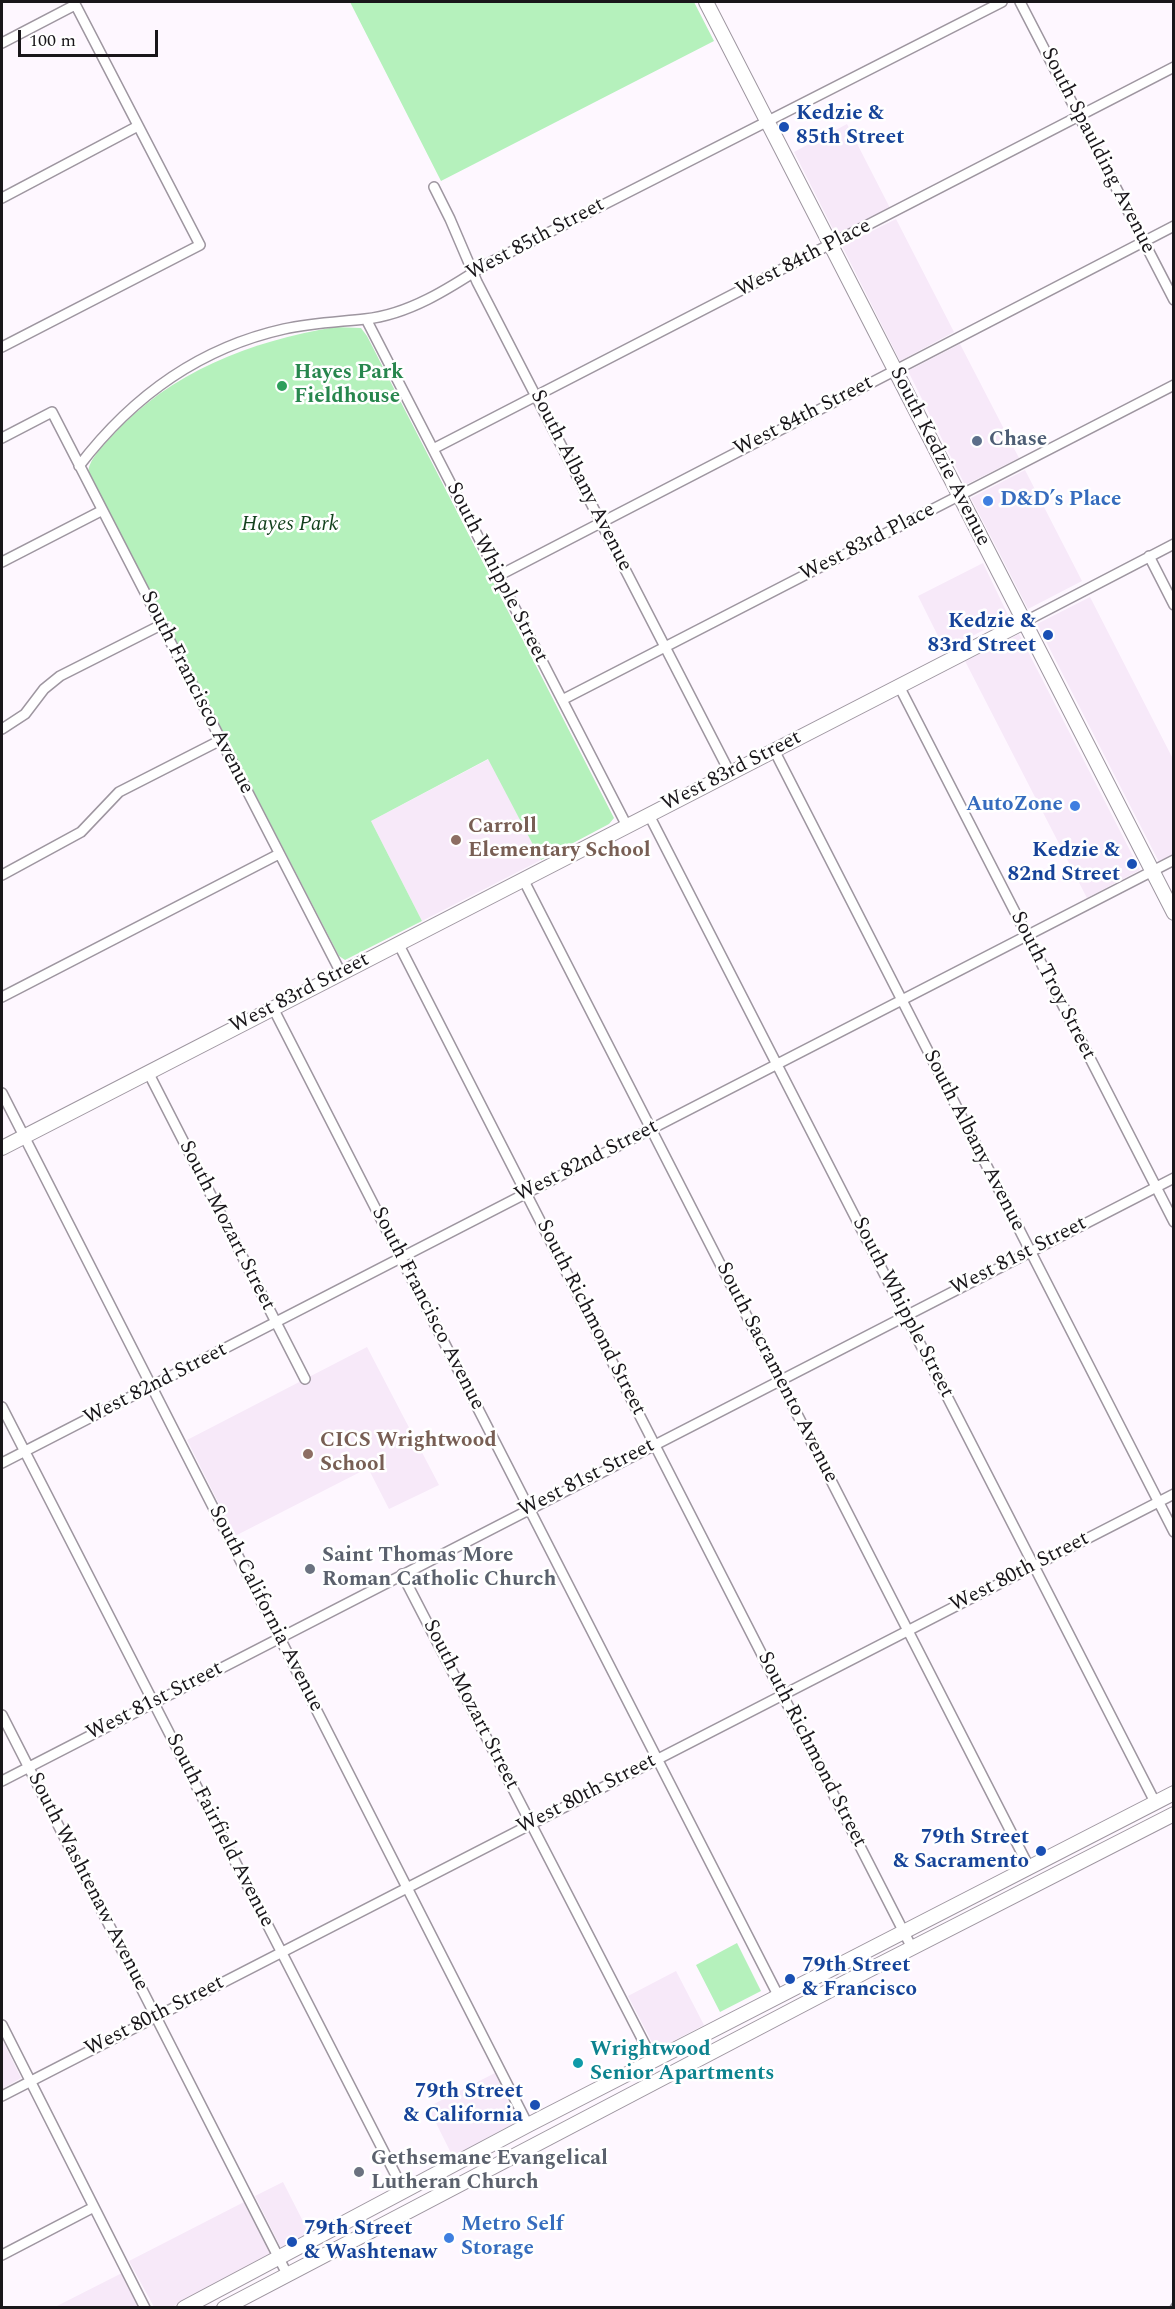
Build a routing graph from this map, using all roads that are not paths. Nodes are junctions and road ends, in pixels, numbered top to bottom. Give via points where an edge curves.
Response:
1 (1002, 2) edge
2 (1020, 2) edge
3 (75, 3) edge
4 (710, 3) edge
5 (2, 43) edge
6 (1173, 67) edge
7 (1078, 115) junction
8 (767, 121) junction
9 (138, 126) junction
10 (434, 187) dead end
11 (2, 198) edge
12 (1173, 226) edge
13 (1143, 242) junction
14 (831, 245) junction
15 (474, 273) junction
16 (1173, 300) edge
17 (366, 319) junction
18 (2, 347) edge
19 (894, 370) junction
20 (1173, 385) edge
21 (536, 397) junction
22 (2, 438) edge
23 (433, 449) junction
24 (79, 466) junction
25 (959, 495) junction
26 (101, 511) junction
27 (601, 522) junction
28 (1173, 544) edge
29 (1149, 556) junction
30 (2, 562) edge
31 (498, 576) junction
32 (1173, 605) edge
33 (1024, 622) junction
34 (161, 625) junction
35 (665, 647) junction
36 (899, 686) junction
37 (562, 700) junction
38 (2, 729) edge
39 (220, 740) junction
40 (774, 750) junction
41 (730, 773) junction
42 (649, 814) junction
43 (627, 826) junction
44 (279, 854) junction
45 (1173, 860) edge
46 (1152, 871) junction
47 (2, 875) edge
48 (523, 879) junction
49 (1173, 913) edge
50 (1027, 936) junction
51 (398, 944) junction
52 (341, 973) junction
53 (2, 997) edge
54 (902, 1001) junction
55 (273, 1008) junction
56 (777, 1065) junction
57 (148, 1072) junction
58 (2, 1093) edge
59 (651, 1129) junction
60 (24, 1136) junction
61 (2, 1148) edge
62 (1173, 1178) edge
63 (1156, 1187) junction
64 (526, 1193) junction
65 (1173, 1222) edge
66 (1029, 1251) junction
67 (401, 1258) junction
68 (906, 1315) junction
69 (276, 1323) junction
70 (305, 1379) dead end
71 (780, 1380) junction
72 (151, 1386) junction
73 (2, 1407) edge
74 (654, 1444) junction
75 (24, 1451) junction
76 (2, 1463) edge
77 (1173, 1494) edge
78 (1158, 1502) junction
79 (529, 1509) junction
80 (1173, 1532) edge
81 (1034, 1565) junction
82 (402, 1574) junction
83 (908, 1630) junction
84 (279, 1637) junction
85 (782, 1695) junction
86 (153, 1702) junction
87 (2, 1714) edge
88 (657, 1759) junction
89 (28, 1768) junction
90 (2, 1781) edge
91 (1173, 1793) edge
92 (1155, 1802) junction
93 (1173, 1814) edge
94 (531, 1824) junction
95 (1029, 1867) junction
96 (407, 1888) junction
97 (903, 1931) junction
98 (912, 1948) junction
99 (281, 1952) junction
100 (778, 1995) junction
101 (155, 2017) junction
102 (2, 2025) edge
103 (653, 2060) junction
104 (30, 2081) junction
105 (2, 2096) edge
106 (528, 2125) junction
107 (404, 2191) junction
108 (94, 2207) junction
109 (2, 2255) edge
110 (278, 2259) junction
111 (286, 2274) junction
112 (145, 2307) edge
113 (184, 2307) edge
114 (224, 2307) edge

1 - 8 street, West 85th Street
2 - 7 street, South Spaulding Avenue
3 - 5 street
3 - 9 street
4 - 8 main road, South Kedzie Avenue
6 - 7 street, West 84th Place
7 - 13 street, South Spaulding Avenue
7 - 14 street, West 84th Place
8 - 14 main road, South Kedzie Avenue
8 - 15 street, West 85th Street
9 - 11 street
9 - 18 street via 200,245
10 - 15 street, South Albany Avenue
12 - 13 street, West 84th Street
13 - 16 street, South Spaulding Avenue
13 - 19 street, West 84th Street
14 - 19 main road, South Kedzie Avenue
14 - 21 street, West 84th Place
15 - 17 street, West 85th Street via 412,306
15 - 21 street, South Albany Avenue
17 - 23 street, South Whipple Street
17 - 24 street, West 85th Street via 283,329 208,356 146,395
19 - 25 main road, South Kedzie Avenue
19 - 27 street, West 84th Street
20 - 25 street, West 83rd Place
21 - 23 street, West 84th Place
21 - 27 street, South Albany Avenue
22 - 24 street, South Francisco Avenue via 52,412
23 - 31 street, South Whipple Street
24 - 26 street, South Francisco Avenue
25 - 33 main road, South Kedzie Avenue
25 - 35 street, West 83rd Place
26 - 30 street
26 - 34 street, South Francisco Avenue
27 - 31 street, West 84th Street
27 - 35 street, South Albany Avenue
28 - 29 street, West 83rd Street
29 - 32 street
29 - 33 street, West 83rd Street
31 - 37 street, South Whipple Street
33 - 36 main road, West 83rd Street
33 - 46 main road, South Kedzie Avenue
34 - 38 street via 60,676 25,714
34 - 39 street, South Francisco Avenue
35 - 37 street, West 83rd Place
35 - 41 street, South Albany Avenue
36 - 40 main road, West 83rd Street
36 - 50 street, South Troy Street
37 - 43 street, South Whipple Street
39 - 44 street, South Francisco Avenue
39 - 47 street via 119,792 81,832
40 - 41 main road, West 83rd Street
40 - 54 street, South Albany Avenue
41 - 42 main road, West 83rd Street
42 - 43 main road, West 83rd Street
42 - 56 street, South Whipple Street
43 - 48 main road, West 83rd Street
44 - 52 street, South Francisco Avenue
44 - 53 street
45 - 46 street, West 82nd Street
46 - 49 main road, South Kedzie Avenue
46 - 50 street, West 82nd Street
48 - 51 main road, West 83rd Street
48 - 59 street, South Sacramento Avenue
50 - 54 street, West 82nd Street
50 - 63 street, South Troy Street
51 - 52 main road, West 83rd Street
51 - 64 street, South Richmond Street
52 - 55 main road, West 83rd Street
54 - 56 street, West 82nd Street
54 - 66 street, South Albany Avenue
55 - 57 main road, West 83rd Street
55 - 67 street, South Francisco Avenue
56 - 59 street, West 82nd Street
56 - 68 street, South Whipple Street
57 - 60 main road, West 83rd Street
57 - 69 street, South Mozart Street
58 - 60 street, South California Avenue
59 - 64 street, West 82nd Street
59 - 71 street, South Sacramento Avenue
60 - 61 main road, West 83rd Street
60 - 72 street, South California Avenue
62 - 63 street, West 81st Street
63 - 65 street, South Troy Street
63 - 66 street, West 81st Street
64 - 67 street, West 82nd Street
64 - 74 street, South Richmond Street
66 - 68 street, West 81st Street
66 - 78 street, South Albany Avenue
67 - 69 street, West 82nd Street
67 - 79 street, South Francisco Avenue
68 - 71 street, West 81st Street
68 - 81 street, South Whipple Street
69 - 70 street, South Mozart Street
69 - 72 street, West 82nd Street
71 - 74 street, West 81st Street
71 - 83 street, South Sacramento Avenue
72 - 75 street, West 82nd Street
72 - 84 street, South California Avenue
73 - 75 street, South Fairfield Avenue
74 - 79 street, West 81st Street
74 - 85 street, South Richmond Street
75 - 76 street, West 82nd Street
75 - 86 street, South Fairfield Avenue
77 - 78 street, West 80th Street
78 - 80 street, South Albany Avenue
78 - 81 street, West 80th Street
79 - 82 street, West 81st Street
79 - 88 street, South Francisco Avenue
81 - 83 street, West 80th Street
81 - 92 street, South Whipple Street
82 - 84 street, West 81st Street
82 - 94 street, South Mozart Street
83 - 85 street, West 80th Street
83 - 95 street, South Sacramento Avenue
84 - 86 street, West 81st Street
84 - 96 street, South California Avenue
85 - 88 street, West 80th Street
85 - 97 street, South Richmond Street
86 - 89 street, West 81st Street
86 - 99 street, South Fairfield Avenue
87 - 89 street, South Washtenaw Avenue
88 - 94 street, West 80th Street
88 - 100 street, South Francisco Avenue
89 - 90 street, West 81st Street
89 - 101 street, South Washtenaw Avenue
91 - 92 main road
92 - 95 main road
93 - 98 main road
94 - 96 street, West 80th Street
94 - 103 street, South Mozart Street
95 - 97 main road
96 - 99 street, West 80th Street
96 - 106 street, South California Avenue
97 - 98 street, South Richmond Street
97 - 100 main road
98 - 111 main road
99 - 101 street, West 80th Street
99 - 107 street, South Fairfield Avenue
100 - 103 main road
101 - 104 street, West 80th Street
101 - 110 street, South Washtenaw Avenue
102 - 104 street
103 - 106 main road
104 - 105 street, West 80th Street
104 - 108 street
106 - 107 main road
107 - 110 main road
108 - 109 street
108 - 112 street
110 - 111 street, South Washtenaw Avenue
110 - 113 main road
111 - 114 main road

